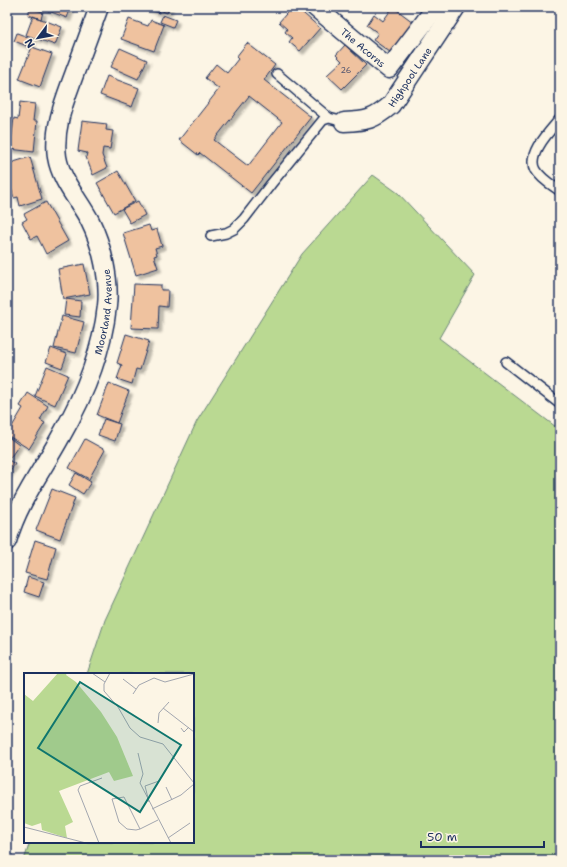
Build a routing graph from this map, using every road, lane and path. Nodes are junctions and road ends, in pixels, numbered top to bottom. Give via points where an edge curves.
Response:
1 (99, 7) edge
2 (315, 7) edge
3 (436, 7) edge
4 (456, 7) edge
5 (389, 69) junction
6 (277, 74) dead end
7 (405, 83) junction
8 (560, 119) edge
9 (336, 120) junction
10 (560, 191) edge
11 (211, 236) dead end
12 (506, 362) dead end
13 (560, 404) edge
14 (7, 541) edge

1 - 14 street, Moorland Avenue via 59,116 56,140 57,158 62,175 91,222 103,256 107,297 105,324 88,382 61,436 27,493
2 - 5 street, The Acorns
3 - 5 street, The Acorns
4 - 7 street, Highpool Lane
5 - 7 street
6 - 9 lane
7 - 9 street, Highpool Lane via 391,105 378,116 363,121
8 - 10 lane via 547,134 534,160 536,170
9 - 11 lane via 323,120 234,229
12 - 13 lane

